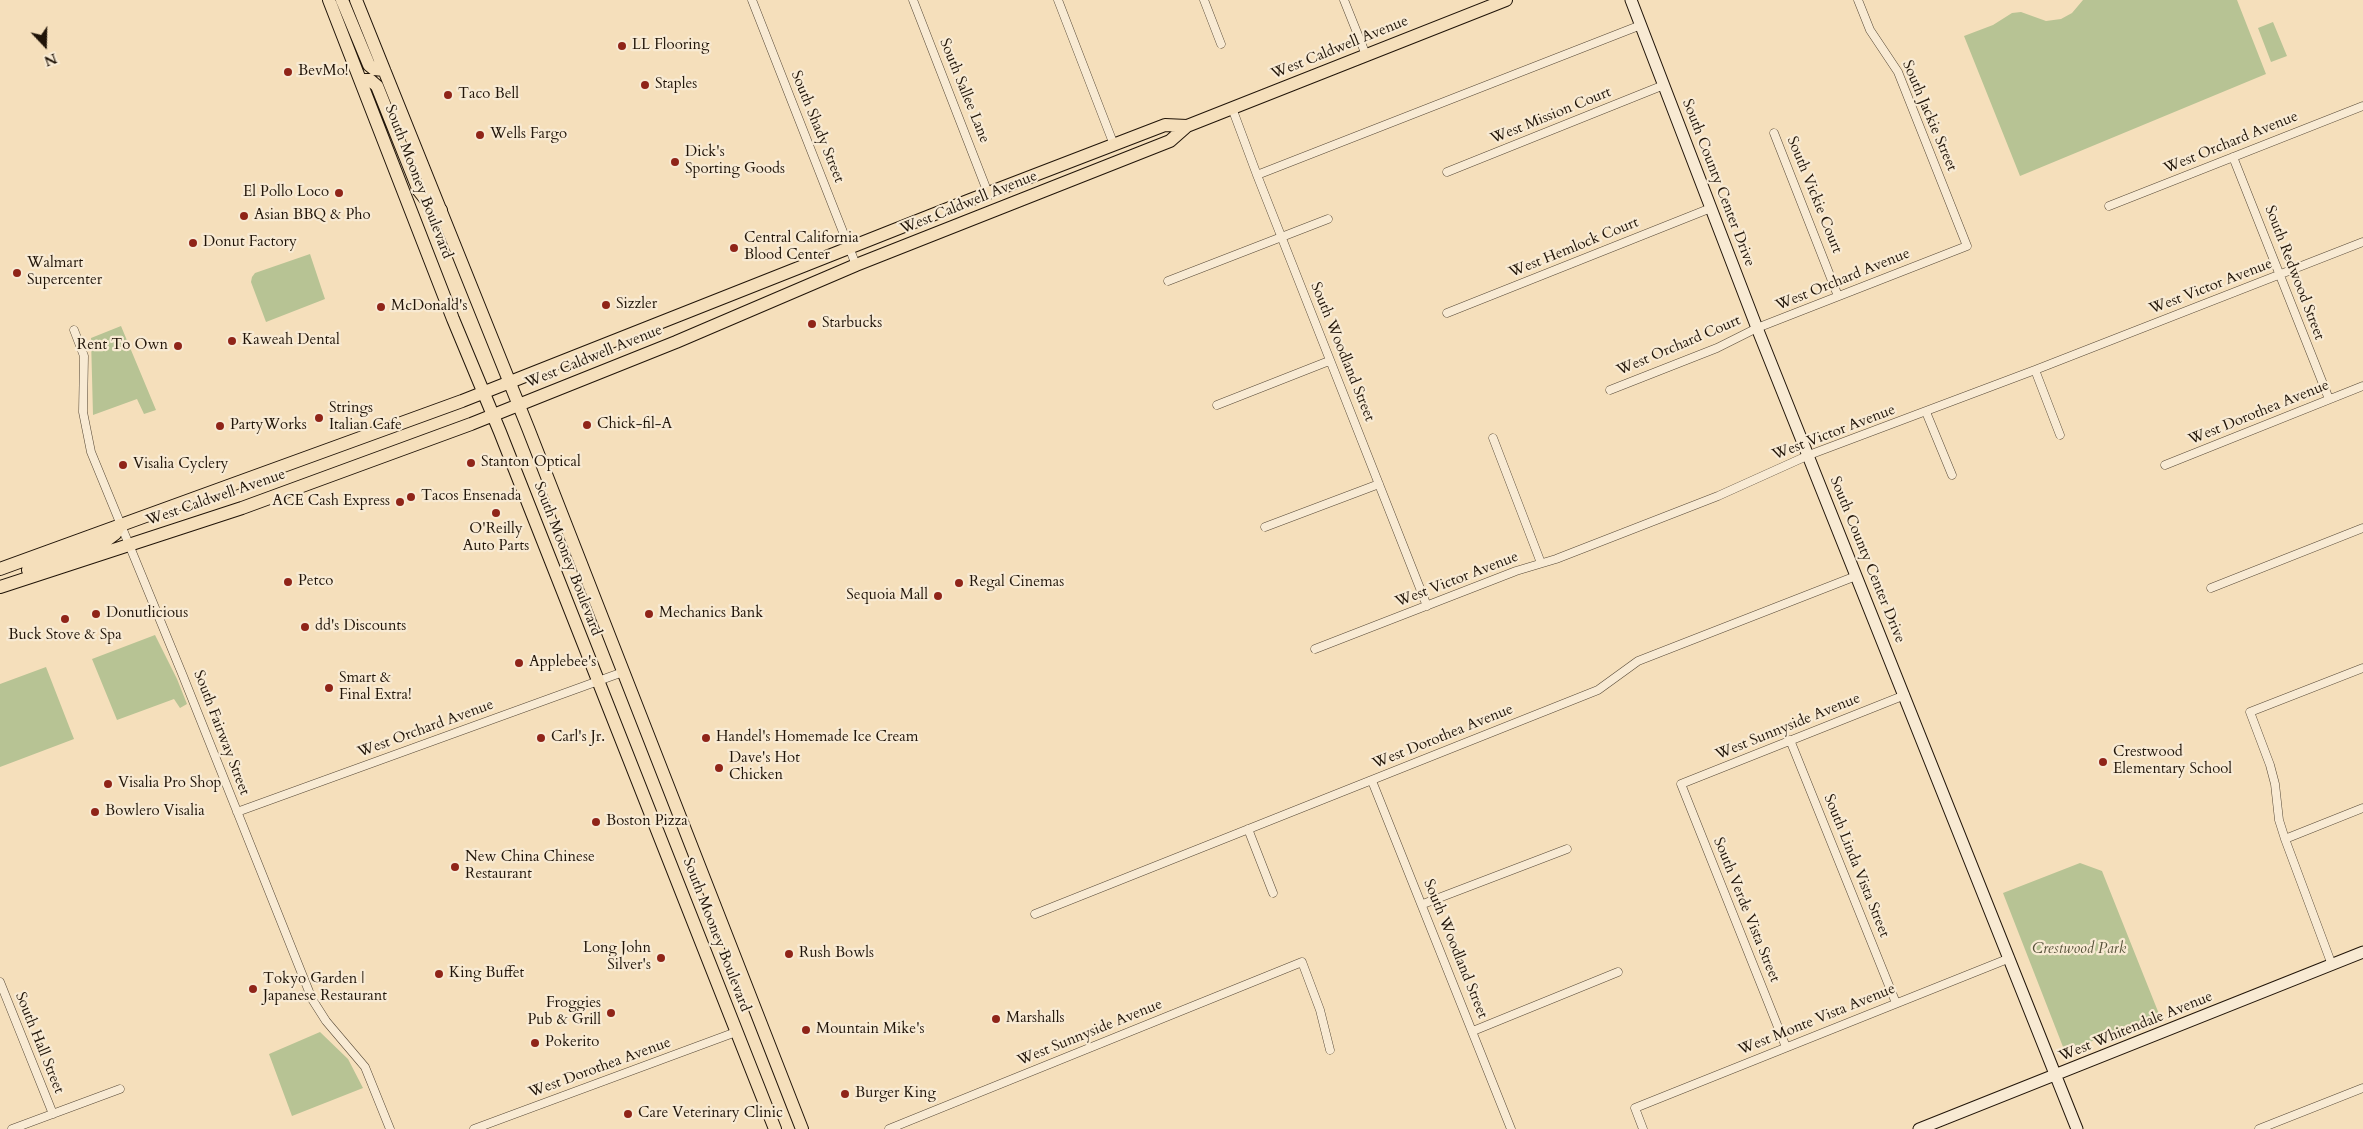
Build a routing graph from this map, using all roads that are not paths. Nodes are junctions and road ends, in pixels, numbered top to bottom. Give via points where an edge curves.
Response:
1 (329, 0) edge
2 (342, 0) edge
3 (356, 0) edge
4 (752, 0) edge
5 (913, 0) edge
6 (1058, 0) edge
7 (1204, 0) edge
8 (1344, 0) edge
9 (1506, 0) edge
10 (1631, 0) edge
11 (1858, 0) edge
12 (1641, 25) junction
13 (1221, 44) dead end
14 (1366, 54) junction
15 (384, 70) junction
16 (362, 80) junction
17 (1664, 85) junction
18 (2363, 106) edge
19 (1232, 108) junction
20 (1187, 126) junction
21 (1774, 132) dead end
22 (1114, 145) junction
23 (2234, 156) junction
24 (1447, 172) dead end
25 (1256, 175) junction
26 (988, 193) junction
27 (1020, 201) junction
28 (2109, 206) dead end
29 (1711, 208) junction
30 (441, 211) junction
31 (1328, 219) dead end
32 (1282, 237) junction
33 (2363, 242) edge
34 (1967, 246) joint
35 (850, 247) junction
36 (856, 265) junction
37 (2280, 275) junction
38 (1168, 281) dead end
39 (1838, 296) junction
40 (1447, 313) dead end
41 (1757, 328) junction
42 (74, 330) dead end
43 (1329, 361) junction
44 (2035, 370) junction
45 (509, 382) junction
46 (2363, 386) edge
47 (1610, 390) dead end
48 (484, 392) junction
49 (2329, 399) junction
50 (518, 404) junction
51 (1217, 405) dead end
52 (1926, 412) junction
53 (493, 415) junction
54 (2060, 435) dead end
55 (1492, 438) dead end
56 (1809, 455) junction
57 (2166, 465) dead end
58 (1952, 475) dead end
59 (1379, 484) junction
60 (120, 525) junction
61 (1265, 527) dead end
62 (2363, 528) edge
63 (129, 545) junction
64 (1541, 563) junction
65 (0, 569) edge
66 (1856, 576) junction
67 (0, 580) edge
68 (0, 587) edge
69 (2211, 588) dead end
70 (1427, 606) junction
71 (1315, 649) dead end
72 (2363, 668) edge
73 (623, 672) junction
74 (598, 681) junction
75 (1905, 695) junction
76 (1790, 740) junction
77 (1372, 781) junction
78 (1681, 784) joint
79 (2363, 808) edge
80 (237, 812) junction
81 (1248, 829) junction
82 (2285, 839) junction
83 (1567, 849) dead end
84 (1273, 893) dead end
85 (1423, 904) junction
86 (1035, 914) dead end
87 (2363, 952) edge
88 (2010, 958) junction
89 (2332, 964) junction
90 (1618, 972) dead end
91 (0, 982) edge
92 (1896, 1003) junction
93 (1473, 1031) junction
94 (736, 1032) junction
95 (1786, 1047) junction
96 (1330, 1050) dead end
97 (2055, 1075) junction
98 (2363, 1088) edge
99 (120, 1089) dead end
100 (52, 1114) junction
101 (12, 1129) edge
102 (390, 1129) edge
103 (474, 1129) edge
104 (775, 1129) edge
105 (802, 1129) edge
106 (889, 1129) edge
107 (1511, 1129) edge
108 (1643, 1129) edge
109 (1919, 1129) edge
110 (2077, 1129) edge
111 (2259, 1129) edge

1 - 16 main road, South Mooney Boulevard
2 - 15 main road via 368,65 377,71
3 - 15 main road, South Mooney Boulevard
4 - 35 street, South Shady Street
5 - 26 street, South Sallee Lane
6 - 22 street
7 - 13 street
8 - 14 street
9 - 14 main road, West Caldwell Avenue
10 - 12 street, South County Center Drive
11 - 34 street, South Jackie Street via 1870,30 1898,72
12 - 17 street, South County Center Drive
12 - 25 street
14 - 19 main road, West Caldwell Avenue
15 - 30 main road, South Mooney Boulevard
16 - 30 main road via 370,80 377,86 420,191
16 - 48 main road, South Mooney Boulevard
17 - 24 street, West Mission Court
17 - 29 street, South County Center Drive
18 - 23 street, West Orchard Avenue
19 - 20 main road, West Caldwell Avenue
19 - 25 street, South Woodland Street
20 - 22 main road, West Caldwell Avenue via 1165,125
20 - 27 main road, West Caldwell Avenue via 1170,141
21 - 39 street, South Vickie Court
22 - 26 main road, West Caldwell Avenue
22 - 27 main road via 1114,153 1109,157 1039,185
23 - 28 street, West Orchard Avenue
23 - 37 street, South Redwood Street
25 - 32 street, South Woodland Street
26 - 35 main road, West Caldwell Avenue
27 - 36 main road, West Caldwell Avenue
29 - 40 street, West Hemlock Court
29 - 41 street, South County Center Drive
30 - 45 main road, South Mooney Boulevard
31 - 32 street
32 - 38 street
32 - 43 street, South Woodland Street
33 - 37 street, West Victor Avenue
34 - 39 street, West Orchard Avenue
35 - 36 street, South Shady Street
35 - 45 main road, West Caldwell Avenue
36 - 50 main road, West Caldwell Avenue via 676,342
37 - 44 street, West Victor Avenue
37 - 49 street, South Redwood Street
39 - 41 street, West Orchard Avenue
41 - 47 street, West Orchard Court via 1717,348
41 - 56 street, South County Center Drive
42 - 60 street, South Fairway Street via 84,356 83,412 90,452
43 - 51 street
43 - 59 street, South Woodland Street
44 - 52 street, West Victor Avenue
44 - 54 street
45 - 48 main road, West Caldwell Avenue
45 - 50 main road, South Mooney Boulevard
46 - 49 street, West Dorothea Avenue
48 - 53 main road, South Mooney Boulevard
48 - 60 main road, West Caldwell Avenue
49 - 57 street, West Dorothea Avenue
50 - 53 main road, West Caldwell Avenue
50 - 73 main road, South Mooney Boulevard
52 - 56 street, West Victor Avenue
52 - 58 street
53 - 63 main road, West Caldwell Avenue via 242,508
53 - 74 main road, South Mooney Boulevard
55 - 64 street
56 - 64 street, West Victor Avenue via 1718,496
56 - 66 street, South County Center Drive
59 - 61 street
59 - 70 street, South Woodland Street
60 - 63 street, South Fairway Street
60 - 65 main road, West Caldwell Avenue
60 - 67 main road via 108,540
62 - 69 street
63 - 68 main road, West Caldwell Avenue
63 - 80 street, South Fairway Street
64 - 70 street, West Victor Avenue
66 - 75 street, South County Center Drive
66 - 77 street, West Dorothea Avenue via 1638,661 1598,690
70 - 71 street, West Victor Avenue
72 - 82 street via 2250,712 2270,765
73 - 74 street, West Orchard Avenue
73 - 105 main road, South Mooney Boulevard
74 - 80 street, West Orchard Avenue
74 - 94 main road, South Mooney Boulevard
75 - 76 street, West Sunnyside Avenue
75 - 88 street, South County Center Drive
76 - 78 street, West Sunnyside Avenue
76 - 92 street, South Linda Vista Street
77 - 81 street, West Dorothea Avenue
77 - 85 street, South Woodland Street
78 - 95 street, South Verde Vista Street
79 - 82 street
80 - 102 street, South Fairway Street via 312,999 326,1022 365,1066
81 - 84 street
81 - 86 street, West Dorothea Avenue
82 - 89 street
83 - 85 street
85 - 93 street, South Woodland Street
87 - 89 street, West Whitendale Avenue
88 - 92 street, West Monte Vista Avenue
88 - 97 street, South County Center Drive
89 - 97 street, West Whitendale Avenue
90 - 93 street
91 - 100 street, South Hall Street
92 - 95 street, West Monte Vista Avenue
93 - 107 street, South Woodland Street
94 - 103 street, West Dorothea Avenue
94 - 104 main road, South Mooney Boulevard
95 - 108 street, West Monte Vista Avenue via 1635,1108
96 - 106 street, West Sunnyside Avenue via 1320,1010 1302,962
97 - 109 street, West Whitendale Avenue
97 - 110 street, South County Center Drive
98 - 111 street
99 - 100 street
100 - 101 street

